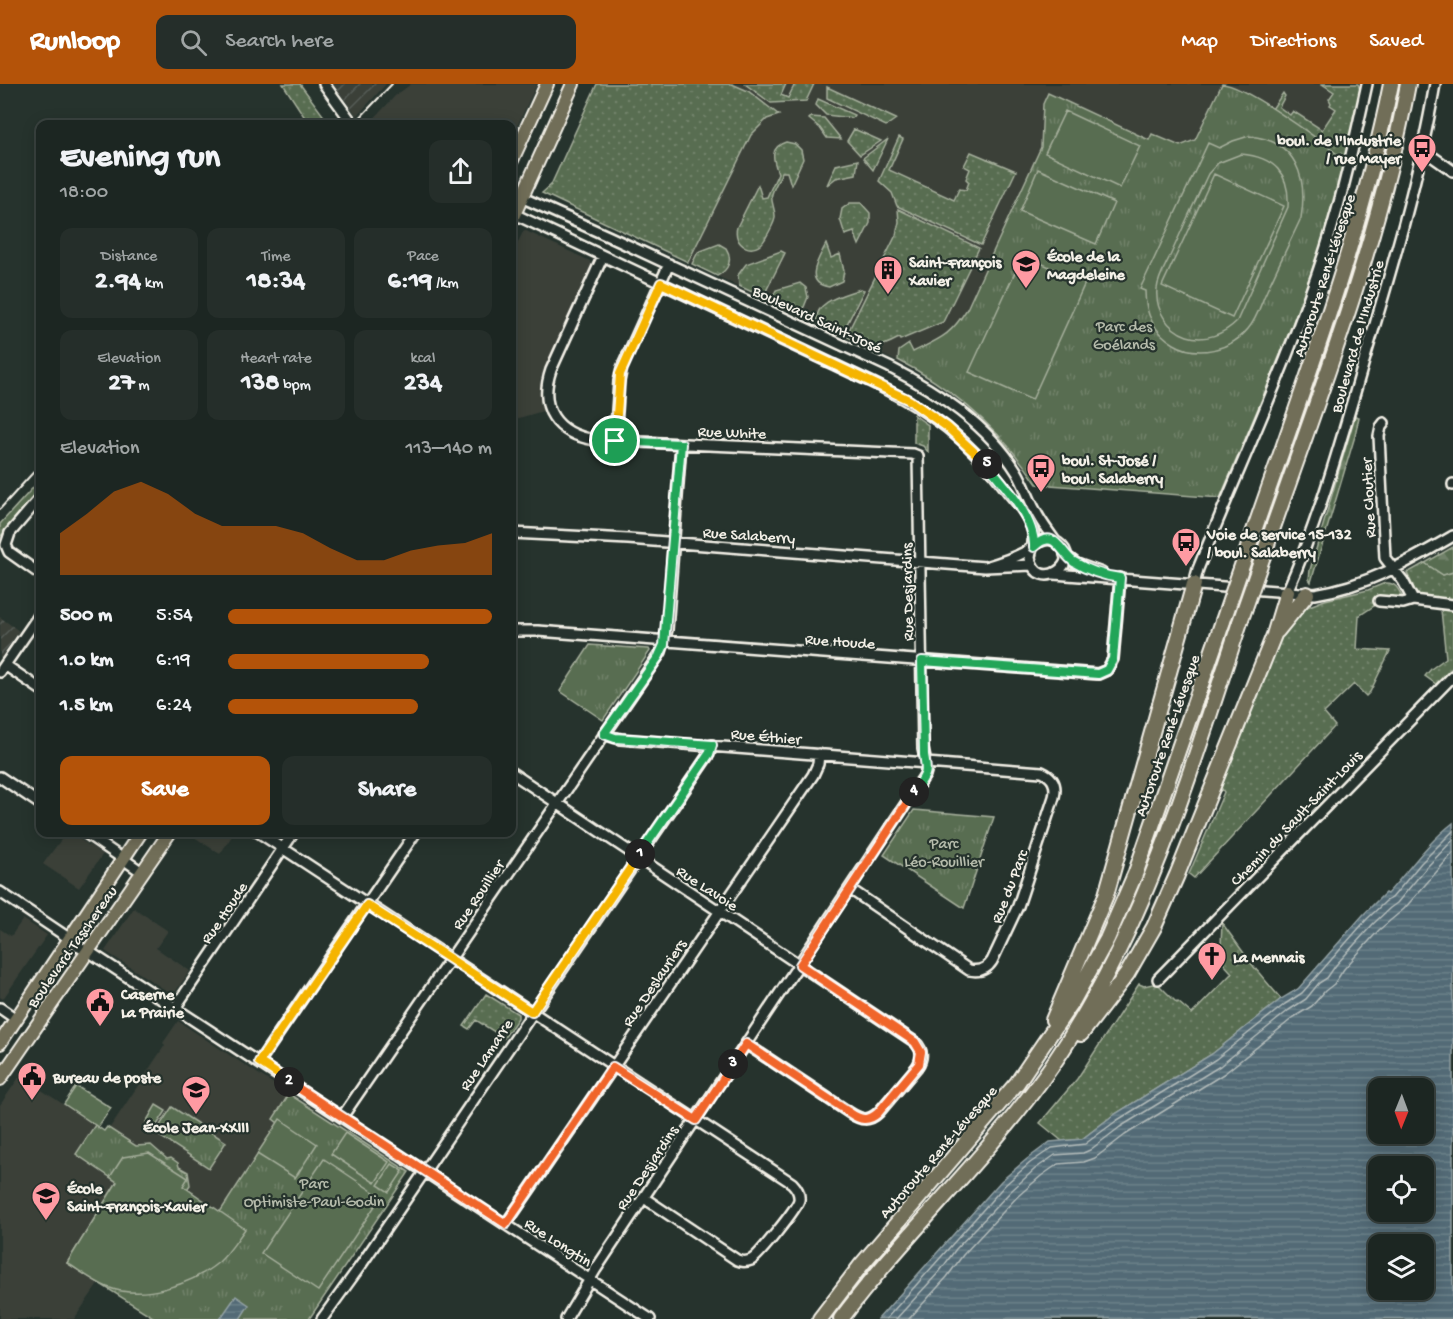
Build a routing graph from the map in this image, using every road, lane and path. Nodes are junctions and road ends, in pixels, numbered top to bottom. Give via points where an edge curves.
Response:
1 (324, 84) edge
2 (547, 84) edge
3 (573, 84) edge
4 (1366, 84) edge
5 (1391, 84) edge
6 (1408, 84) edge
7 (1435, 84) edge
8 (350, 120) edge
9 (516, 151) edge
10 (1422, 154) junction
11 (1453, 171) edge
12 (516, 194) edge
13 (516, 217) edge
14 (603, 256) junction
15 (669, 264) junction
16 (661, 283) junction
17 (1384, 423) dead end
18 (615, 441) junction
19 (681, 444) junction
20 (911, 454) joint
21 (36, 503) edge
22 (516, 533) edge
23 (1453, 536) edge
24 (1055, 541) junction
25 (674, 543) junction
26 (1034, 547) junction
27 (1065, 555) junction
28 (921, 562) junction
29 (1032, 565) junction
30 (985, 567) junction
31 (1394, 570) junction
32 (36, 571) edge
33 (1054, 574) junction
34 (1116, 577) junction
35 (1194, 585) junction
36 (1287, 592) junction
37 (1307, 594) junction
38 (1413, 600) junction
39 (1379, 601) dead end
40 (1453, 605) edge
41 (36, 620) edge
42 (516, 631) edge
43 (1274, 635) junction
44 (665, 641) junction
45 (922, 661) junction
46 (2, 669) edge
47 (1453, 676) edge
48 (36, 687) edge
49 (604, 734) junction
50 (712, 745) junction
51 (819, 754) junction
52 (926, 762) junction
53 (516, 776) edge
54 (0, 777) edge
55 (36, 801) edge
56 (557, 804) junction
57 (91, 837) edge
58 (138, 837) edge
59 (166, 837) edge
60 (266, 837) edge
61 (291, 837) edge
62 (413, 837) edge
63 (284, 849) junction
64 (638, 858) junction
65 (123, 859) junction
66 (142, 872) junction
67 (849, 889) junction
68 (0, 892) edge
69 (367, 905) junction
70 (720, 912) junction
71 (70, 939) junction
72 (88, 951) junction
73 (451, 959) junction
74 (800, 965) junction
75 (1158, 979) dead end
76 (0, 1008) edge
77 (175, 1008) junction
78 (532, 1012) junction
79 (16, 1019) junction
80 (0, 1043) edge
81 (746, 1044) junction
82 (1038, 1055) junction
83 (259, 1062) junction
84 (613, 1067) junction
85 (0, 1079) edge
86 (1022, 1104) junction
87 (342, 1117) junction
88 (696, 1120) junction
89 (424, 1170) junction
90 (644, 1198) junction
91 (506, 1224) junction
92 (590, 1279) junction
93 (322, 1319) edge
94 (566, 1319) edge
95 (650, 1319) edge
96 (820, 1319) edge
97 (841, 1319) edge

1 - 8 street
2 - 9 main road
3 - 12 main road
4 - 35 street via 1318,271
5 - 82 highway, Autoroute René-Lévesque, bridge via 1372,174 1349,253 1143,853 1084,982
6 - 86 highway, Autoroute René-Lévesque, bridge via 1390,172 1366,257 1162,850 1103,983 1052,1065
7 - 10 street, Boulevard de l'Industrie
10 - 11 street
10 - 36 street, Boulevard de l'Industrie via 1347,421
12 - 15 street, Boulevard Saint-José
13 - 14 street
14 - 16 street
14 - 18 street, Rue White via 551,370 547,394 551,414 564,429 582,437
15 - 16 street
15 - 24 street, Boulevard Saint-José via 889,367 945,399 1007,458
16 - 18 street via 620,374
16 - 26 street via 882,387 931,415 992,470 1028,519
17 - 31 street, Rue Cloutier via 1379,436 1385,558
18 - 19 street, Rue White
19 - 20 street, Rue White
19 - 25 street, Rue Rouillier
20 - 28 street, Rue Desjardins via 919,458
21 - 32 street via 10,533 6,544 9,552
22 - 25 street, Rue Salaberry
23 - 31 street
24 - 26 street via 1044,540
24 - 27 street
25 - 28 street, Rue Salaberry
25 - 44 street, Rue Rouillier
26 - 29 street
26 - 30 street, Rue Salaberry
27 - 33 street via 1062,567
27 - 34 street via 1082,566
28 - 30 street, Rue Salaberry
28 - 45 street, Rue Desjardins
29 - 30 street, Rue Salaberry
29 - 33 street via 1042,574
31 - 37 street via 1351,586
31 - 38 street
33 - 34 street
34 - 35 street
34 - 45 street, Rue Houde via 1113,659 1103,673
35 - 36 street
35 - 82 highway via 1106,895
36 - 37 street
36 - 43 highway
37 - 43 highway
38 - 39 street
38 - 40 street
41 - 46 street
42 - 44 street, Rue Houde
43 - 86 highway via 1154,927 1108,1000
44 - 45 street, Rue Houde
44 - 49 street, Rue Rouillier via 659,656
45 - 52 street, Rue Desjardins
46 - 48 street
47 - 75 street, Chemin du Sault-Saint-Louis
49 - 50 street, Rue Éthier
49 - 56 street, Rue Rouillier
50 - 51 street, Rue Éthier
50 - 64 street, Rue Lamarre
51 - 52 street, Rue Éthier
51 - 70 street, Rue Deslauriers via 813,775
52 - 67 street, Rue Desjardins via 925,775
52 - 67 street, Rue du Parc via 1042,772 1054,782 1054,797 1038,852 1015,915 992,961 982,970 969,970
53 - 56 street, Rue Lavoie
54 - 55 street
56 - 64 street, Rue Lavoie
56 - 73 street, Rue Rouillier
57 - 65 street
58 - 65 main road, Boulevard Taschereau
59 - 66 main road, Boulevard Taschereau
60 - 63 street
61 - 63 street, Rue Houde
62 - 69 street
63 - 69 street
63 - 77 street, Rue Houde
64 - 70 street, Rue Lavoie
64 - 78 street, Rue Lamarre
65 - 66 street
65 - 71 main road, Boulevard Taschereau
66 - 72 main road, Boulevard Taschereau
67 - 74 street, Rue Desjardins
68 - 71 street, Rue Longtin
69 - 73 street
69 - 83 street
70 - 74 street, Rue Lavoie
70 - 84 street, Rue Deslauriers
71 - 72 street, Rue Longtin
71 - 79 main road, Boulevard Taschereau
72 - 77 street, Rue Longtin
72 - 85 main road, Boulevard Taschereau
73 - 78 street
73 - 87 street, Rue Rouillier
74 - 81 street, Rue Desjardins
74 - 81 street, Rue Lavoie via 915,1042 921,1052 919,1064 878,1113 864,1120
76 - 79 street
77 - 83 street, Rue Longtin
78 - 84 street
78 - 89 street, Rue Lamarre
79 - 80 main road, Boulevard Taschereau
81 - 88 street, Rue Desjardins
82 - 96 highway, Autoroute René-Lévesque
83 - 87 street, Rue Longtin
84 - 88 street
84 - 91 street, Rue Deslauriers
86 - 97 highway, Autoroute René-Lévesque
87 - 89 street, Rue Longtin
88 - 90 street, Rue Desjardins
88 - 90 street via 792,1183 799,1195 794,1210 754,1258 741,1262
89 - 91 street, Rue Longtin
89 - 93 street, Rue Lamarre
90 - 92 street, Rue Desjardins
91 - 92 street, Rue Longtin
92 - 94 street, Rue Desjardins
92 - 95 street, Rue Longtin

